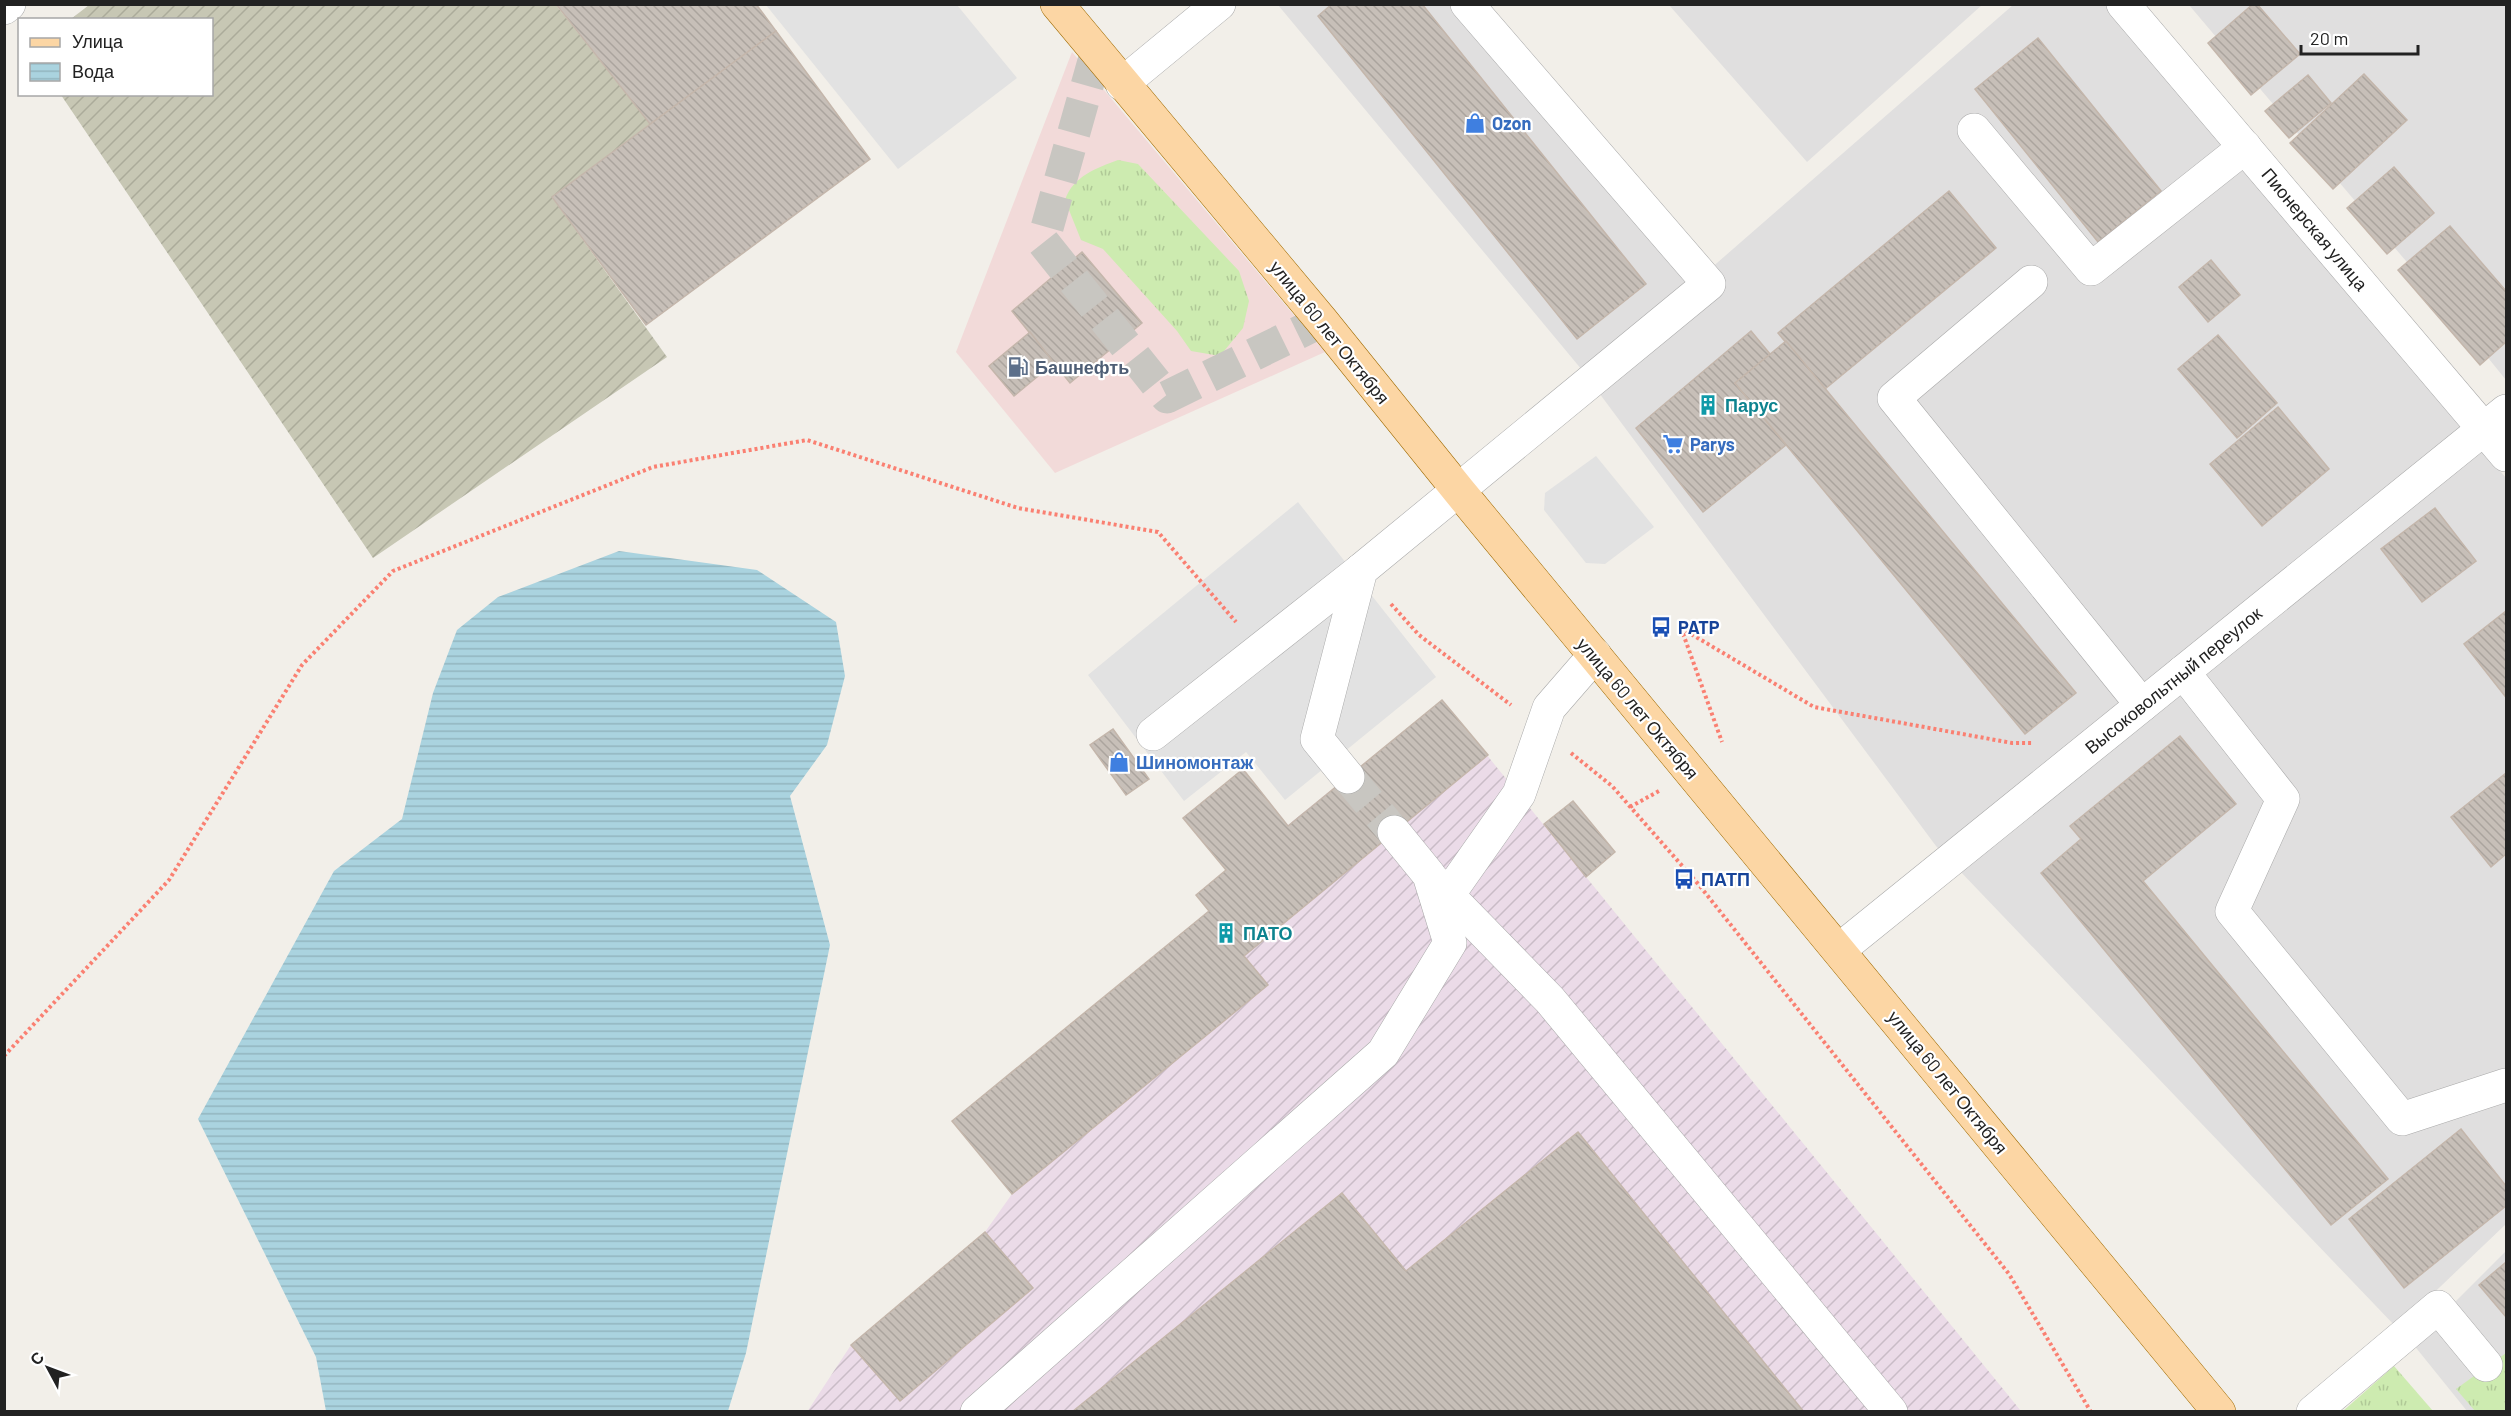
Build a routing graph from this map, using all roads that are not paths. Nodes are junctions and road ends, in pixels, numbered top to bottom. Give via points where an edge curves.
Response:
1 (9, 4) edge
2 (1057, 4) edge
3 (1219, 4) edge
4 (1467, 4) edge
5 (2123, 4) edge
6 (4, 8) edge
7 (1122, 84) junction
8 (1974, 130) dead end
9 (2245, 147) junction
10 (2031, 282) dead end
11 (2495, 420) edge
12 (2506, 455) edge
13 (1459, 491) junction
14 (1361, 570) junction
15 (1595, 656) junction
16 (2183, 672) junction
17 (2142, 705) junction
18 (1153, 734) dead end
19 (1348, 777) tunnel mouth
20 (1394, 832) tunnel mouth
21 (1438, 885) junction
22 (1839, 950) junction
23 (2506, 1085) edge
24 (2486, 1365) dead end
25 (977, 1412) edge
26 (1891, 1412) edge
27 (2219, 1412) edge
28 (2313, 1412) edge

1 - 6 street
2 - 7 main road, улица 60 лет Октября
3 - 7 street
4 - 13 street via 1709,284
5 - 9 street, Пионерская улица
7 - 13 main road, улица 60 лет Октября
8 - 9 street via 2091,269
9 - 11 street, Пионерская улица
10 - 17 street via 1894,398
11 - 12 street, Пионерская улица
11 - 16 street, Высоковольтный переулок
13 - 14 street
13 - 15 main road, улица 60 лет Октября
14 - 18 street
14 - 19 street via 1317,739
15 - 21 street via 1549,708 1519,794
15 - 22 main road, улица 60 лет Октября
16 - 17 street, Высоковольтный переулок
16 - 23 street via 2283,799 2232,911 2402,1119
17 - 22 street, Высоковольтный переулок
20 - 21 street
21 - 25 street via 1450,943 1383,1053
21 - 26 street via 1550,1000
22 - 27 main road, улица 60 лет Октября
24 - 28 street via 2438,1307

